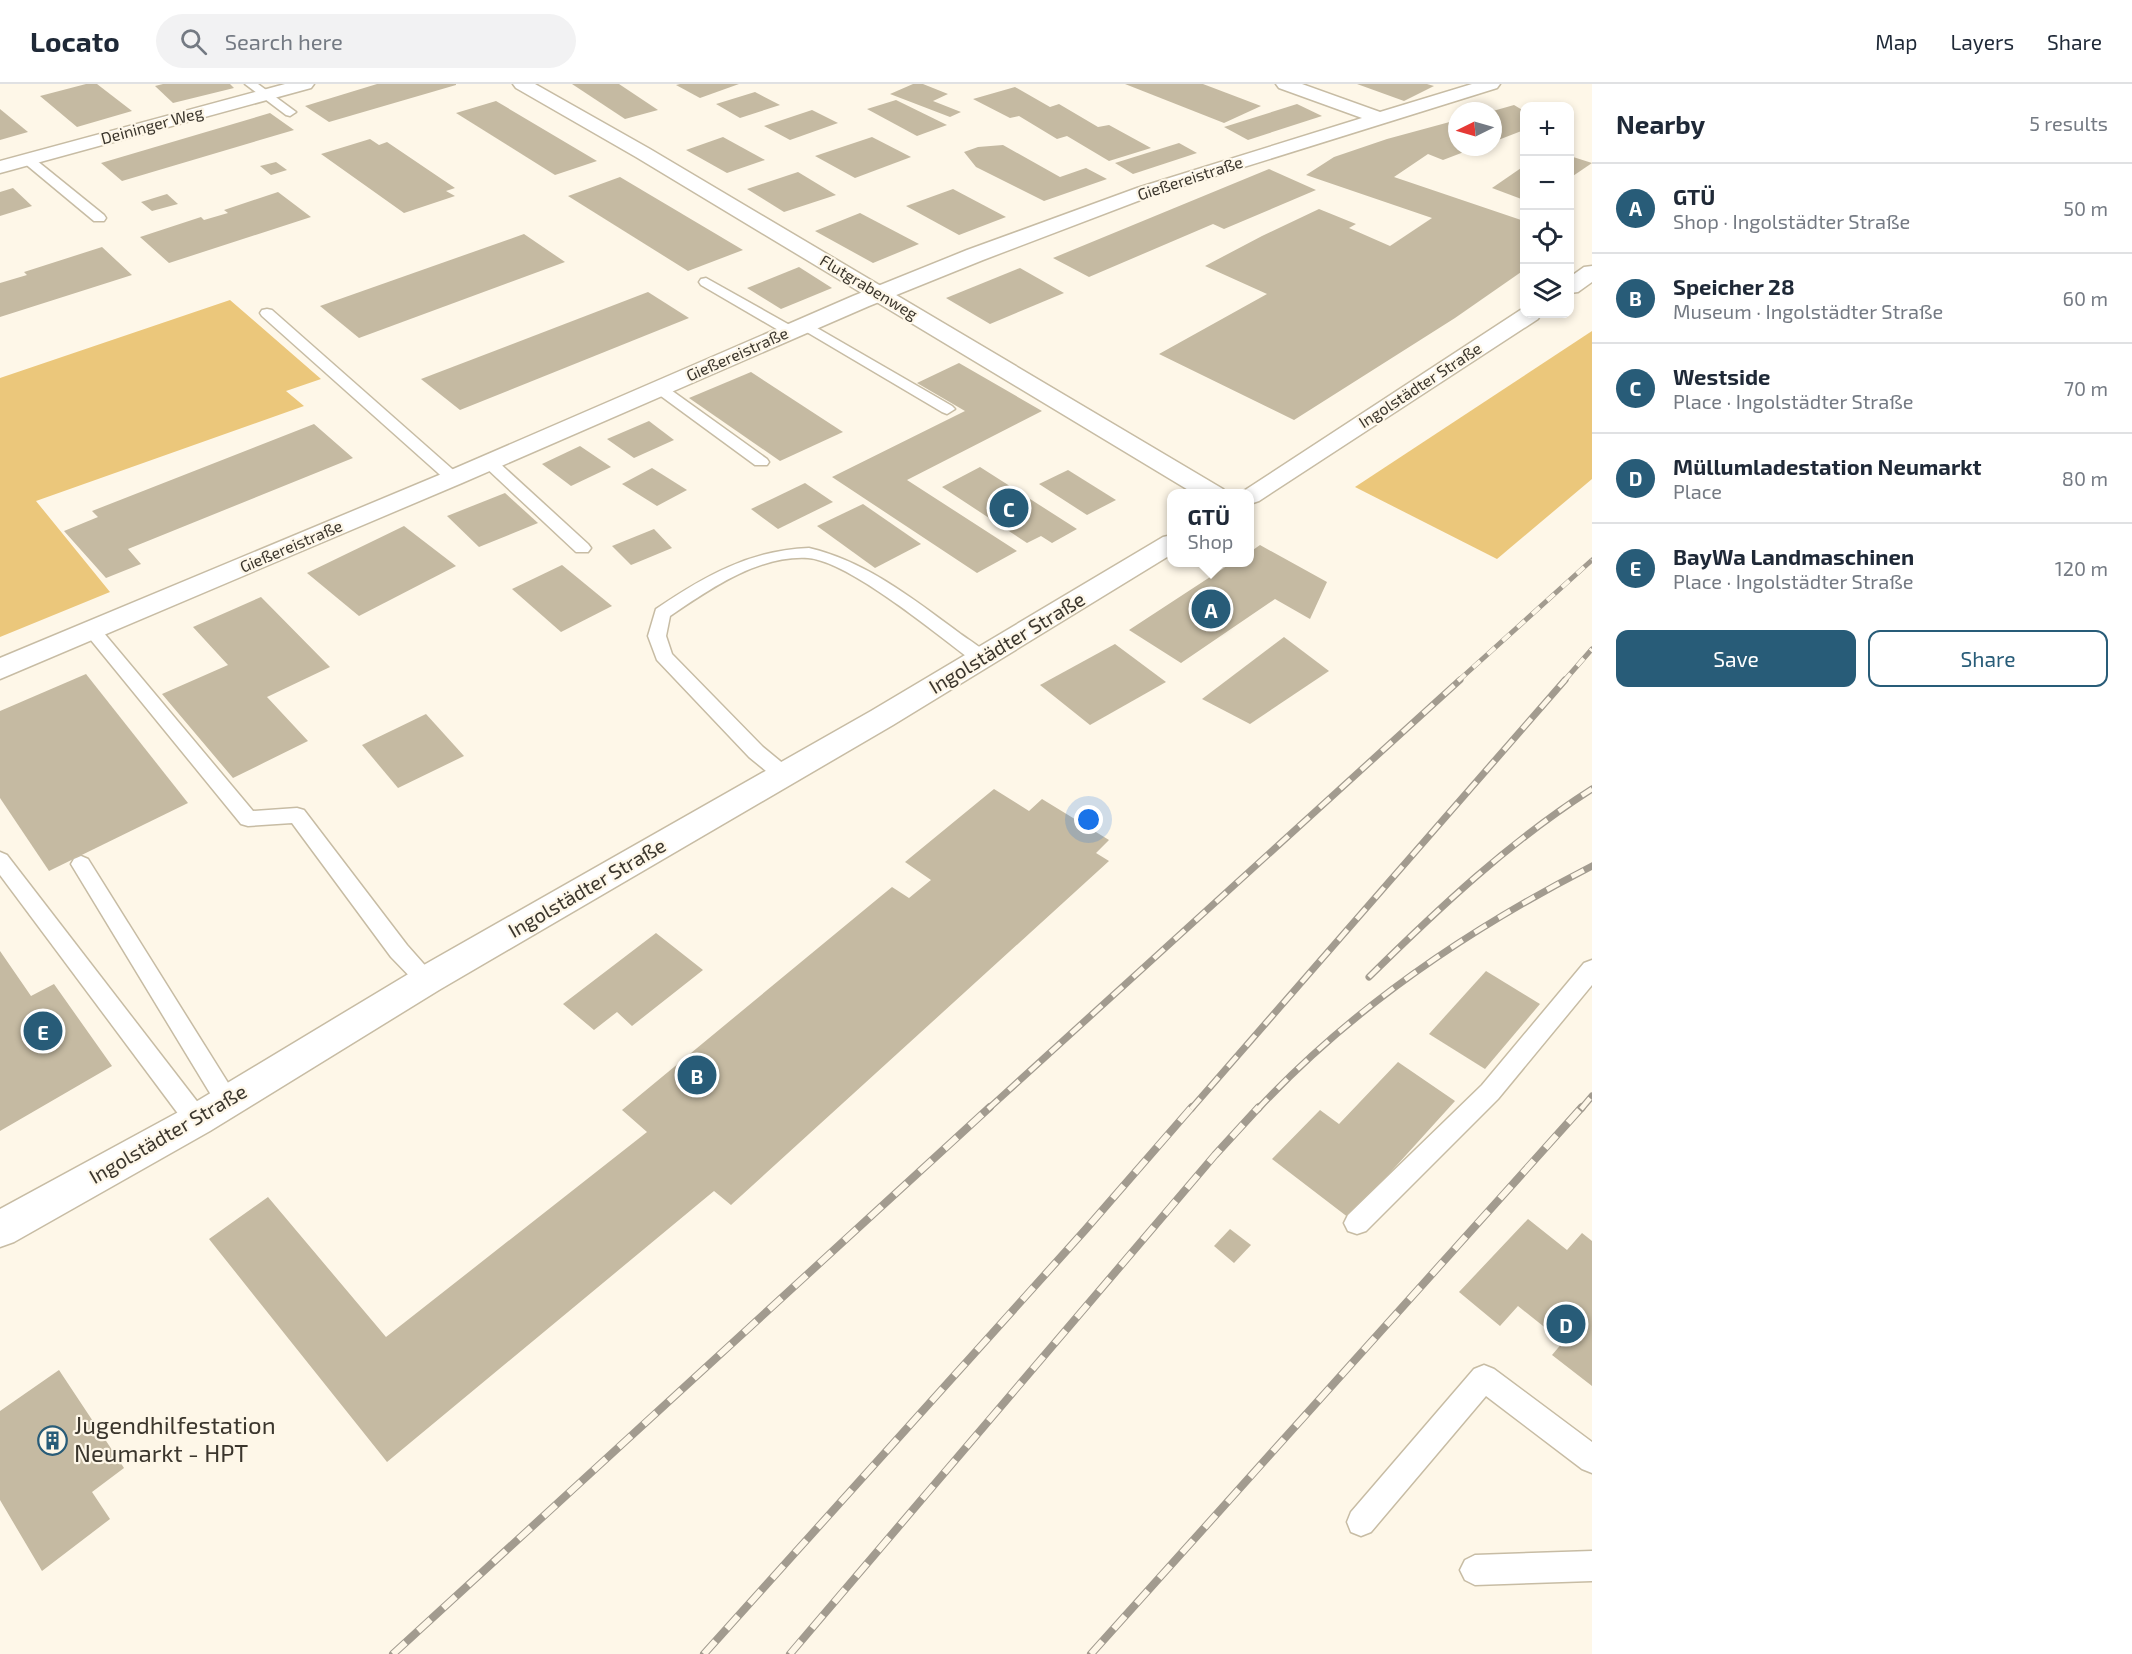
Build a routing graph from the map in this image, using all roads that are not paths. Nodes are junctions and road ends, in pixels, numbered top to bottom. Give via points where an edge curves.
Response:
1 (305, 84) edge
2 (522, 84) edge
3 (1285, 84) edge
4 (1491, 84) edge
5 (258, 89) edge
6 (290, 112) dead end
7 (1381, 119) junction
8 (27, 159) junction
9 (0, 167) edge
10 (99, 218) dead end
11 (1592, 273) edge
12 (706, 282) dead end
13 (1574, 284) edge
14 (879, 293) junction
15 (267, 313) dead end
16 (1524, 318) edge
17 (797, 328) junction
18 (659, 388) junction
19 (947, 409) dead end
20 (489, 462) junction
21 (761, 462) dead end
22 (453, 478) junction
23 (1206, 489) edge
24 (1254, 493) edge
25 (1167, 546) edge
26 (582, 548) dead end
27 (92, 630) junction
28 (981, 658) junction
29 (0, 669) edge
30 (784, 775) junction
31 (0, 860) edge
32 (81, 864) dead end
33 (1592, 969) edge
34 (427, 980) junction
35 (227, 1101) junction
36 (197, 1120) junction
37 (1357, 1223) dead end
38 (0, 1229) edge
39 (1592, 1459) edge
40 (1361, 1522) dead end
41 (1592, 1566) edge
42 (1475, 1570) dead end

1 - 5 street, Deininger Weg
2 - 14 street, Flutgrabenweg
3 - 7 street
4 - 7 street, Gießereistraße
5 - 6 lane
5 - 8 street, Deininger Weg
7 - 14 street, Gießereistraße via 1066,219
8 - 9 street, Deininger Weg
8 - 10 lane
11 - 13 street
12 - 17 lane
14 - 17 street, Gießereistraße
14 - 23 street, Flutgrabenweg
15 - 22 lane
16 - 24 street, Ingolstädter Straße
17 - 18 street, Gießereistraße
17 - 19 lane
18 - 20 street, Gießereistraße
18 - 21 lane
20 - 22 street, Gießereistraße
20 - 26 lane
22 - 27 street, Gießereistraße
25 - 28 street, Ingolstädter Straße
27 - 29 street, Gießereistraße
27 - 34 lane via 248,819 297,815 399,951
28 - 30 street, Ingolstädter Straße
28 - 30 lane via 848,565 810,553 750,563 690,594 662,613 657,636 664,656 756,752
30 - 34 street, Ingolstädter Straße
31 - 36 lane
32 - 35 lane
33 - 37 lane via 1490,1092
34 - 35 street, Ingolstädter Straße
35 - 36 street, Ingolstädter Straße
36 - 38 street, Ingolstädter Straße
39 - 40 lane via 1484,1378
41 - 42 lane

